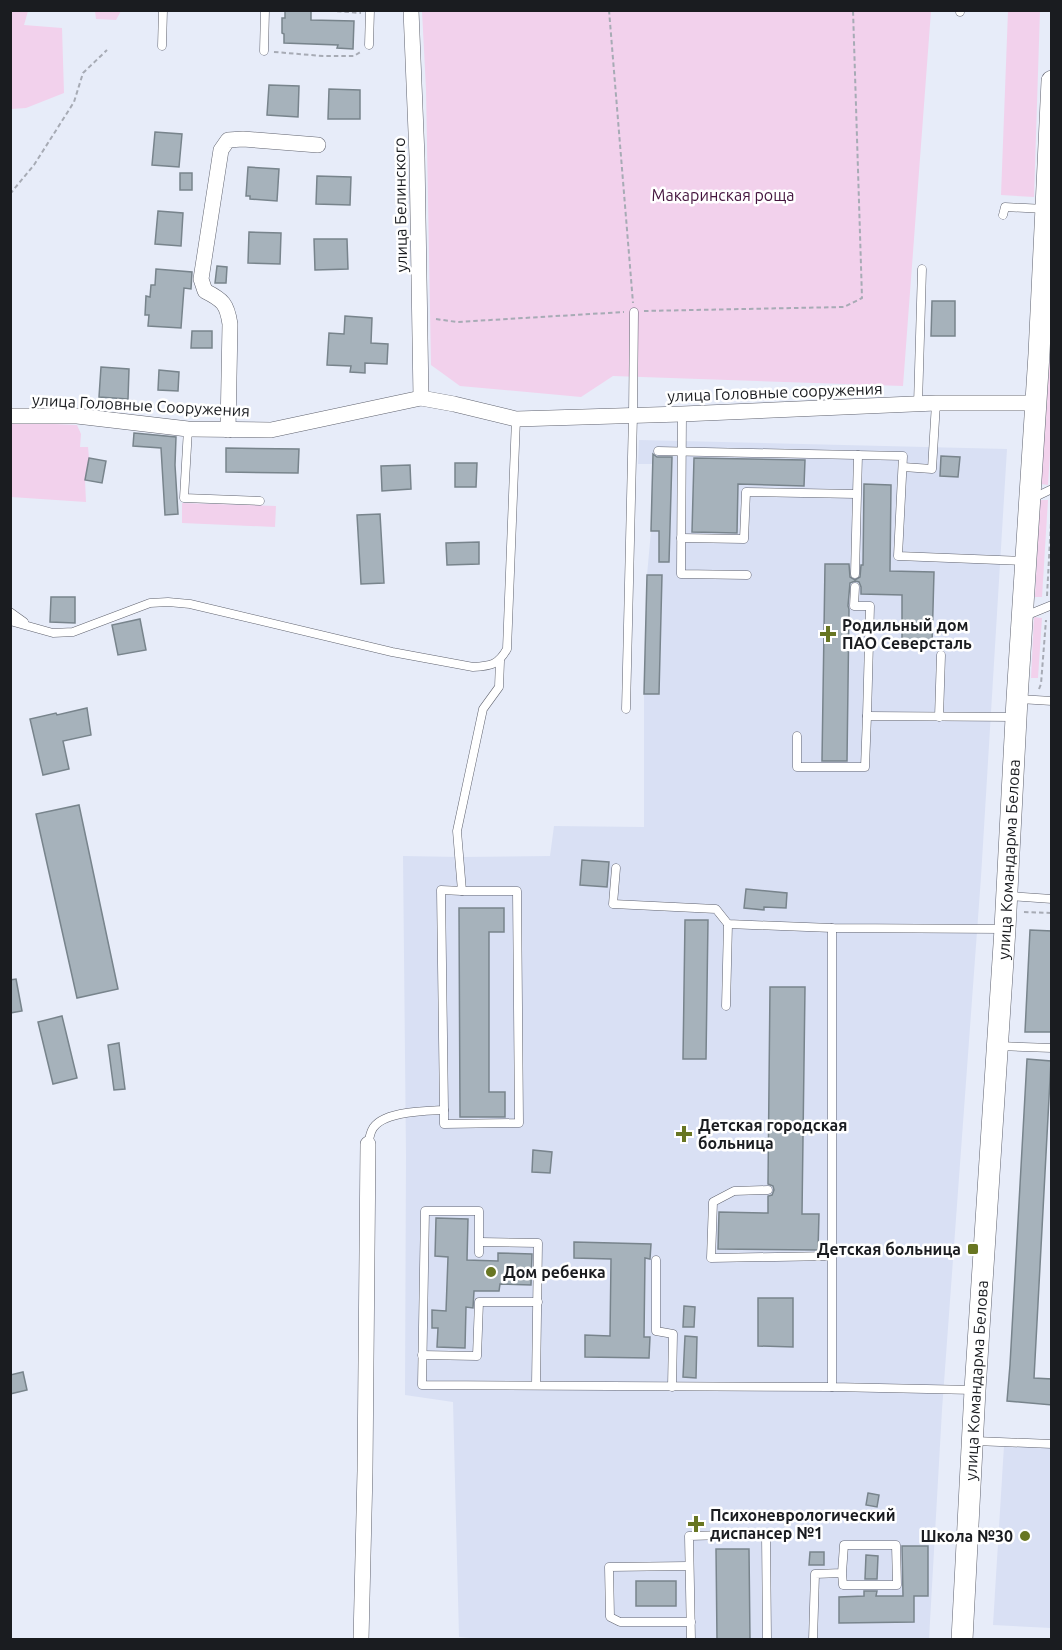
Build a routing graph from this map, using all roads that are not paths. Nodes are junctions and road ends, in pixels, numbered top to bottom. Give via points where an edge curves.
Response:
1 (163, 10) edge
2 (265, 10) edge
3 (411, 10) edge
4 (370, 12) edge
5 (369, 45) road end
6 (162, 46) dead end
7 (264, 51) road end
8 (1052, 81) edge
9 (318, 145) dead end
10 (1046, 209) junction
11 (1003, 215) dead end
12 (1048, 246) edge
13 (1047, 268) edge
14 (922, 269) dead end
15 (634, 312) road end
16 (421, 398) junction
17 (936, 403) junction
18 (1036, 403) junction
19 (918, 404) junction
20 (682, 414) junction
21 (10, 416) edge
22 (633, 416) junction
23 (516, 418) junction
24 (188, 429) junction
25 (228, 430) junction
26 (658, 451) dead end
27 (682, 451) junction
28 (858, 456) junction
29 (903, 467) junction
30 (1052, 489) edge
31 (856, 494) junction
32 (1029, 500) junction
33 (261, 501) dead end
34 (681, 538) junction
35 (1026, 561) junction
36 (855, 574) dead end
37 (747, 575) dead end
38 (855, 587) dead end
39 (1052, 605) edge
40 (10, 612) edge
41 (1023, 617) junction
42 (10, 621) edge
43 (27, 625) junction
44 (941, 655) dead end
45 (500, 661) junction
46 (1052, 701) edge
47 (1017, 708) junction
48 (626, 709) dead end
49 (867, 716) junction
50 (939, 717) junction
51 (797, 735) dead end
52 (616, 868) dead end
53 (462, 891) junction
54 (1052, 898) edge
55 (1006, 912) junction
56 (728, 924) junction
57 (832, 928) junction
58 (726, 1006) dead end
59 (998, 1046) junction
60 (1052, 1048) edge
61 (444, 1110) junction
62 (368, 1144) joint
63 (768, 1190) dead end
64 (480, 1242) junction
65 (479, 1253) dead end
66 (832, 1256) junction
67 (656, 1260) dead end
68 (538, 1302) junction
69 (422, 1355) junction
70 (536, 1385) junction
71 (672, 1387) junction
72 (832, 1387) junction
73 (975, 1390) junction
74 (972, 1441) junction
75 (1052, 1444) edge
76 (688, 1566) junction
77 (842, 1574) junction
78 (691, 1622) junction
79 (361, 1640) edge
80 (691, 1640) edge
81 (767, 1640) edge
82 (813, 1640) edge
83 (962, 1640) edge

1 - 6 lane
2 - 7 lane
3 - 16 street, улица Белинского
4 - 5 lane
8 - 10 main road, улица Командарма Белова
9 - 25 street via 243,139 228,140 221,150 201,279 205,291 219,298 228,310
10 - 11 lane via 1005,207
10 - 12 main road, улица Командарма Белова
12 - 13 main road, улица Командарма Белова
13 - 18 main road, улица Командарма Белова
14 - 19 lane
15 - 22 lane
16 - 23 street, улица Головные Сооружения
16 - 25 street, улица Головные Сооружения via 271,430
17 - 18 street, улица Головные сооружения
17 - 19 street, улица Головные сооружения
17 - 29 lane via 932,469
18 - 32 main road, улица Командарма Белова
19 - 20 street, улица Головные сооружения
20 - 22 street, улица Головные сооружения
20 - 27 lane
21 - 24 street, улица Головные Сооружения via 77,416
22 - 23 street, улица Головные сооружения
22 - 48 lane
23 - 45 lane via 507,649
24 - 25 street, улица Головные Сооружения
24 - 33 lane via 184,498
26 - 27 lane
27 - 28 lane
27 - 34 lane
28 - 29 lane via 903,456
28 - 31 lane
29 - 35 lane via 898,556
30 - 32 lane
31 - 34 lane via 746,492 744,539
31 - 36 lane
32 - 35 main road, улица Командарма Белова
34 - 37 lane via 681,574
35 - 41 main road, улица Командарма Белова
38 - 49 lane via 854,606 870,606
39 - 41 lane
40 - 43 lane
41 - 47 main road, улица Командарма Белова
42 - 43 lane
43 - 45 lane via 53,633 73,632 150,603 168,602 473,668
44 - 50 lane
45 - 53 lane via 499,687 483,709 457,831
46 - 47 lane
47 - 50 lane
47 - 55 main road, улица Командарма Белова
49 - 50 lane
49 - 51 lane via 865,767 797,767
52 - 56 lane via 613,904 716,909
53 - 61 lane via 441,890
53 - 61 lane via 517,891 519,1123 444,1124
54 - 55 lane
55 - 57 lane
55 - 59 main road, улица Командарма Белова
56 - 57 lane
56 - 58 lane
57 - 66 lane
59 - 60 lane
59 - 73 main road, улица Командарма Белова
61 - 62 lane via 382,1118 372,1129
62 - 79 street
63 - 66 lane via 734,1191 713,1202 711,1258
64 - 65 lane
64 - 68 lane via 538,1243
64 - 69 lane via 479,1211 426,1211
66 - 72 lane
67 - 71 lane via 656,1331 673,1334
68 - 69 lane via 479,1302 477,1356
68 - 70 lane
69 - 70 lane via 422,1385
70 - 71 lane
71 - 72 lane
72 - 73 lane
73 - 74 main road, улица Командарма Белова
74 - 75 lane
74 - 83 main road, улица Командарма Белова
76 - 78 lane
76 - 78 lane via 609,1567 610,1617 620,1622
76 - 81 lane via 688,1536 766,1534
77 - 77 lane via 843,1585 897,1585 896,1545 844,1545
77 - 82 lane via 815,1574
78 - 80 lane

